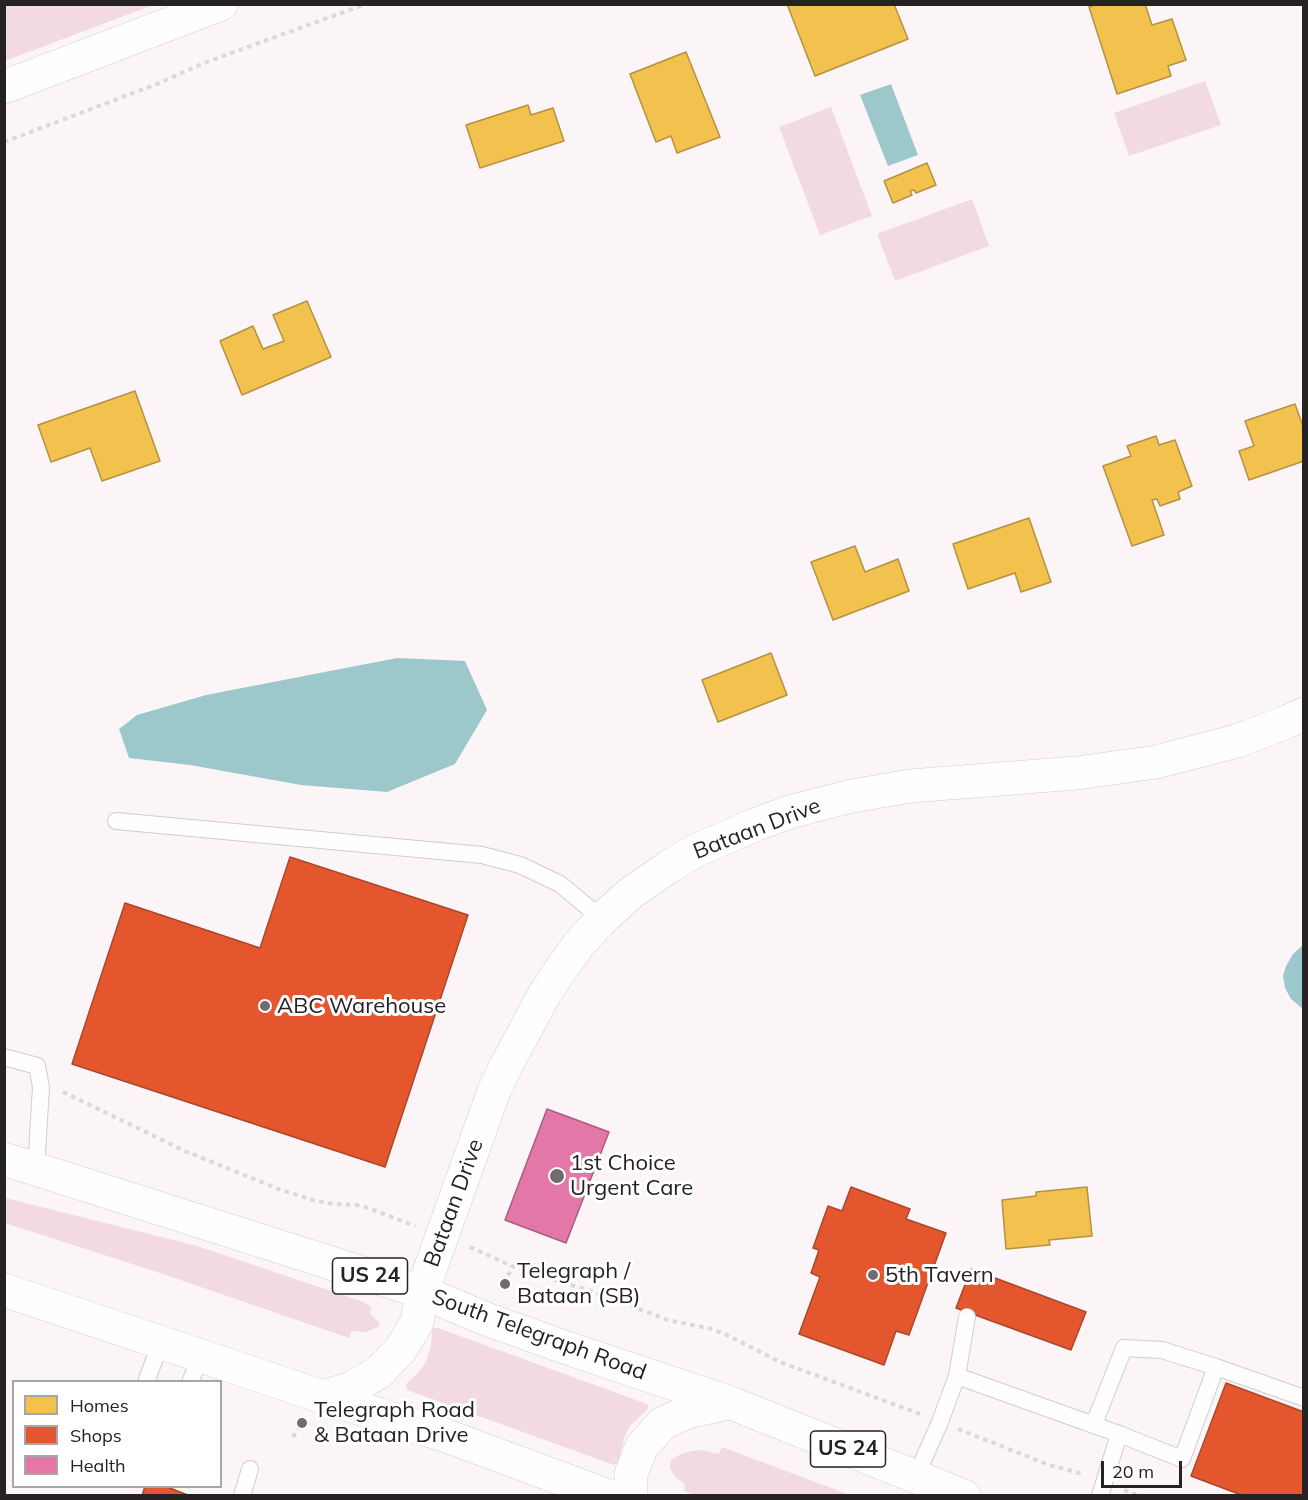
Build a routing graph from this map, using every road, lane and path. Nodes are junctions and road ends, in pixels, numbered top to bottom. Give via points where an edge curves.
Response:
1 (221, 4) edge
2 (366, 4) edge
3 (4, 87) edge
4 (4, 142) edge
5 (1304, 714) edge
6 (116, 821) dead end
7 (602, 919) junction
8 (4, 1057) edge
9 (64, 1092) dead end
10 (4, 1159) edge
11 (36, 1169) junction
12 (421, 1228) dead end
13 (465, 1244) dead end
14 (512, 1266) junction
15 (505, 1284) dead end
16 (4, 1290) edge
17 (422, 1292) junction
18 (967, 1317) dead end
19 (161, 1342) junction
20 (1216, 1367) junction
21 (195, 1369) edge
22 (957, 1376) junction
23 (147, 1380) edge
24 (323, 1397) junction
25 (1304, 1398) edge
26 (731, 1403) junction
27 (920, 1414) dead end
28 (302, 1423) dead end
29 (1094, 1424) junction
30 (959, 1429) dead end
31 (1119, 1434) junction
32 (293, 1437) dead end
33 (250, 1469) dead end
34 (1083, 1474) dead end
35 (916, 1476) junction
36 (1122, 1489) dead end
37 (242, 1496) edge
38 (608, 1496) edge
39 (631, 1496) edge
40 (964, 1496) edge
41 (1100, 1496) edge
42 (1139, 1496) edge

1 - 3 main road
2 - 4 path
5 - 7 main road, Bataan Drive via 1237,741 1156,762 1077,773 910,786 852,795 793,811 695,851 632,892
6 - 7 lane via 483,855 520,865 560,884
7 - 17 main road, Bataan Drive via 544,995 506,1066
8 - 11 lane via 37,1066 41,1087
9 - 12 path via 184,1151 281,1190 313,1200 364,1207
10 - 11 main road, South Telegraph Road / US 24
11 - 17 main road, South Telegraph Road / US 24
13 - 14 path
14 - 15 path
14 - 27 path via 669,1320 712,1329 780,1362
16 - 19 main road
17 - 24 main road, Bataan Drive via 417,1322 401,1349 379,1372 352,1388
17 - 26 main road, South Telegraph Road / US 24 via 486,1319
18 - 22 lane
19 - 21 main road
19 - 23 lane
20 - 25 lane
20 - 29 lane via 1162,1350 1124,1348
20 - 31 lane via 1182,1459
21 - 24 main road
22 - 29 lane
22 - 35 lane
24 - 38 main road via 444,1435
26 - 35 main road, South Telegraph Road / US 24
26 - 39 main road via 690,1411 663,1423 642,1446 631,1474
28 - 32 path
29 - 31 lane
30 - 34 path via 1049,1465
31 - 41 lane
33 - 37 lane
35 - 40 main road, South Telegraph Road / US 24
36 - 42 path

